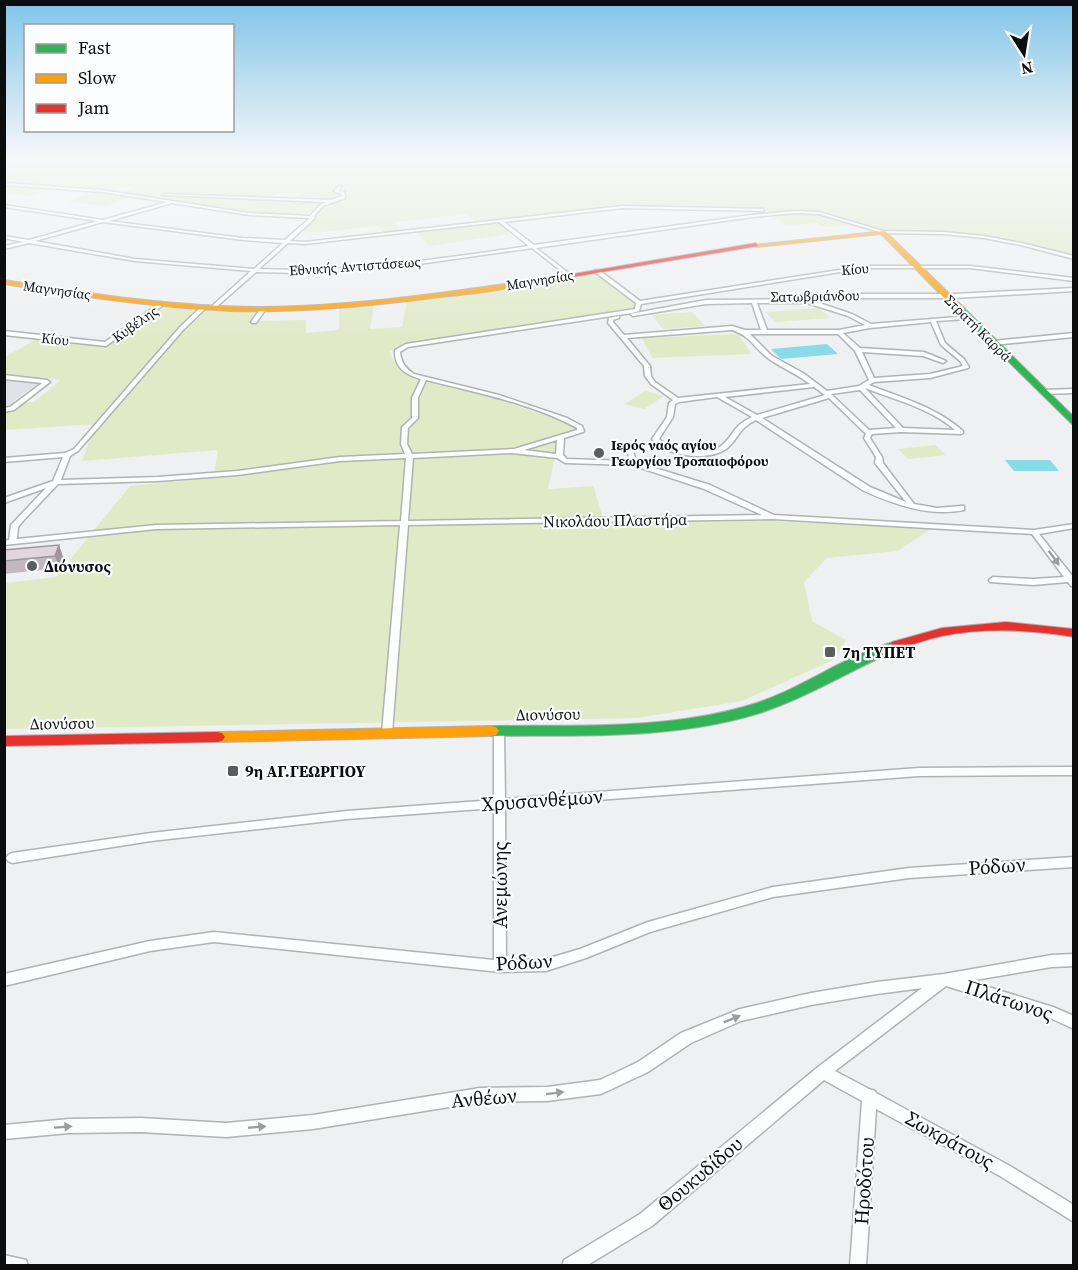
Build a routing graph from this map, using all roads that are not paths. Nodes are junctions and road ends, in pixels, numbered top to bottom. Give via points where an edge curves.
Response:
1 (90, 220) edge
2 (106, 220) edge
3 (308, 220) edge
4 (507, 220) edge
5 (728, 220) edge
6 (843, 220) edge
7 (500, 221) junction
8 (100, 222) junction
9 (883, 232) junction
10 (4, 237) edge
11 (27, 242) junction
12 (285, 242) junction
13 (531, 246) junction
14 (4, 248) edge
15 (1074, 258) edge
16 (916, 266) junction
17 (254, 270) junction
18 (597, 271) junction
19 (569, 276) junction
20 (1057, 277) junction
21 (1074, 280) edge
22 (4, 282) edge
23 (1074, 289) edge
24 (1049, 290) junction
25 (946, 295) junction
26 (685, 297) junction
27 (754, 301) junction
28 (163, 303) junction
29 (639, 303) junction
30 (209, 307) junction
31 (263, 309) junction
32 (967, 317) junction
33 (933, 321) junction
34 (254, 322) dead end
35 (870, 327) junction
36 (764, 331) junction
37 (745, 332) junction
38 (839, 332) junction
39 (4, 333) edge
40 (1074, 335) edge
41 (623, 337) junction
42 (993, 343) junction
43 (106, 344) joint
44 (858, 351) junction
45 (943, 361) dead end
46 (4, 377) edge
47 (424, 379) junction
48 (872, 380) junction
49 (814, 385) junction
50 (863, 387) junction
51 (1074, 391) edge
52 (1043, 392) junction
53 (827, 394) junction
54 (717, 395) junction
55 (677, 400) junction
56 (6, 410) edge
57 (756, 418) junction
58 (1074, 423) edge
59 (901, 430) junction
60 (867, 432) junction
61 (561, 438) junction
62 (512, 451) junction
63 (631, 451) dead end
64 (67, 455) junction
65 (410, 456) junction
66 (559, 456) junction
67 (4, 460) edge
68 (633, 464) junction
69 (56, 482) junction
70 (4, 501) edge
71 (911, 504) junction
72 (962, 508) dead end
73 (773, 518) junction
74 (404, 523) junction
75 (1074, 526) edge
76 (1034, 532) junction
77 (9, 543) edge
78 (993, 580) dead end
79 (1071, 581) edge
80 (1074, 633) edge
81 (499, 731) junction
82 (387, 733) junction
83 (4, 741) edge
84 (1074, 771) edge
85 (500, 804) junction
86 (12, 858) dead end
87 (1074, 862) edge
88 (1074, 960) edge
89 (500, 966) junction
90 (4, 980) edge
91 (944, 980) junction
92 (1074, 1023) edge
93 (823, 1072) junction
94 (870, 1096) junction
95 (4, 1132) edge
96 (1074, 1214) edge
97 (4, 1263) edge
98 (20, 1266) edge
99 (570, 1266) edge
100 (858, 1266) edge

1 - 8 street
2 - 8 street
3 - 12 street
4 - 7 street
5 - 13 street, Εθνικής Αντιστάσεως
6 - 9 street, Εθνικής Αντιστάσεως
7 - 12 street via 333,241
7 - 13 street
8 - 11 street
8 - 12 street
9 - 15 street, Μαγνησίας via 984,237
9 - 16 street, Στρατή Καρρά
9 - 18 street, Μαγνησίας via 764,243
10 - 11 street, Εθνικής Αντιστάσεως
11 - 14 street
11 - 17 street, Εθνικής Αντιστάσεως via 135,260
12 - 17 street
13 - 17 street, Εθνικής Αντιστάσεως via 386,266
13 - 19 street
16 - 20 street, Κίου
16 - 25 street, Στρατή Καρρά
16 - 26 street, Κίου via 837,270
17 - 30 street
18 - 19 street, Μαγνησίας
18 - 29 street
19 - 31 street, Μαγνησίας via 432,296
20 - 21 street, Κίου
20 - 24 street
22 - 28 street, Μαγνησίας
23 - 24 street, Σατωβριάνδου
24 - 25 street, Σατωβριάνδου
25 - 26 street, Σατωβριάνδου
25 - 32 street, Στρατή Καρρά
26 - 29 street, Κίου
27 - 35 street via 811,302 850,315
27 - 36 street
27 - 41 street via 683,305 611,319 609,322
28 - 30 street, Μαγνησίας
28 - 43 street, Κυβέλης
29 - 47 street, Κίου via 632,311 400,348 397,354 403,369
30 - 31 street, Μαγνησίας
30 - 64 street via 182,328 76,450
31 - 34 street
32 - 33 street
32 - 42 street, Στρατή Καρρά
33 - 35 street
33 - 48 street via 943,344 966,367 930,376
35 - 38 street
36 - 37 street
36 - 38 street
37 - 41 street via 732,328
37 - 49 street via 770,357
38 - 44 street
39 - 43 street, Κίου
40 - 42 street
41 - 55 street via 647,366 653,383
42 - 52 street, Στρατή Καρρά
44 - 45 street via 924,354
44 - 48 street
46 - 56 street via 47,382
47 - 61 street via 497,396 565,419 582,429
47 - 65 street via 412,403 415,418 405,427 404,444
48 - 50 street
49 - 53 street
49 - 54 street
50 - 53 street
50 - 59 street
50 - 59 street via 931,411 960,432
51 - 52 street
52 - 58 street, Στρατή Καρρά
53 - 57 street via 807,404
53 - 60 street
54 - 55 street
54 - 57 street
55 - 57 street via 656,439 669,450 719,450 736,429
57 - 71 street via 867,489 886,499
59 - 60 street
60 - 71 street via 879,463
61 - 62 street
61 - 66 street
62 - 65 street
62 - 66 street
63 - 68 street
64 - 67 street
64 - 69 street
65 - 69 street via 340,459 268,471 200,476
65 - 74 street
66 - 68 street via 570,463
68 - 73 street via 697,483
69 - 70 street
69 - 77 street via 19,520
71 - 72 street via 937,511
73 - 74 street, Νικολάου Πλαστήρα
73 - 76 street, Νικολάου Πλαστήρα
74 - 77 street, Νικολάου Πλαστήρα via 156,527
74 - 82 street
75 - 76 street, Νικολάου Πλαστήρα
76 -> 79 street
78 - 79 street
80 - 81 street, Διονύσου via 1030,627 968,626 917,638 770,704 736,713 651,728
81 - 82 street, Διονύσου
81 - 85 street, Ανεμώνης
82 - 83 street, Διονύσου
84 - 85 street, Χρυσανθέμων via 919,772
85 - 86 street, Χρυσανθέμων via 291,821
85 - 89 street, Ανεμώνης
87 - 89 street, Ρόδων via 909,873 772,892 648,927 546,965
88 - 91 street, Ανθέων
89 - 90 street, Ρόδων via 214,937 150,946
91 - 92 street, Πλάτωνος via 1010,998
91 - 93 street, Ανθέων
95 -> 91 street, Ανθέων via 141,1125 226,1130 313,1122 480,1095 547,1094 601,1087 643,1067 686,1038 740,1015 822,997
93 - 94 street, Σωκράτους
93 - 99 street, Θουκυδίδου via 646,1220
94 - 96 street, Σωκράτους
94 - 100 street, Ηροδότου
97 - 98 street

